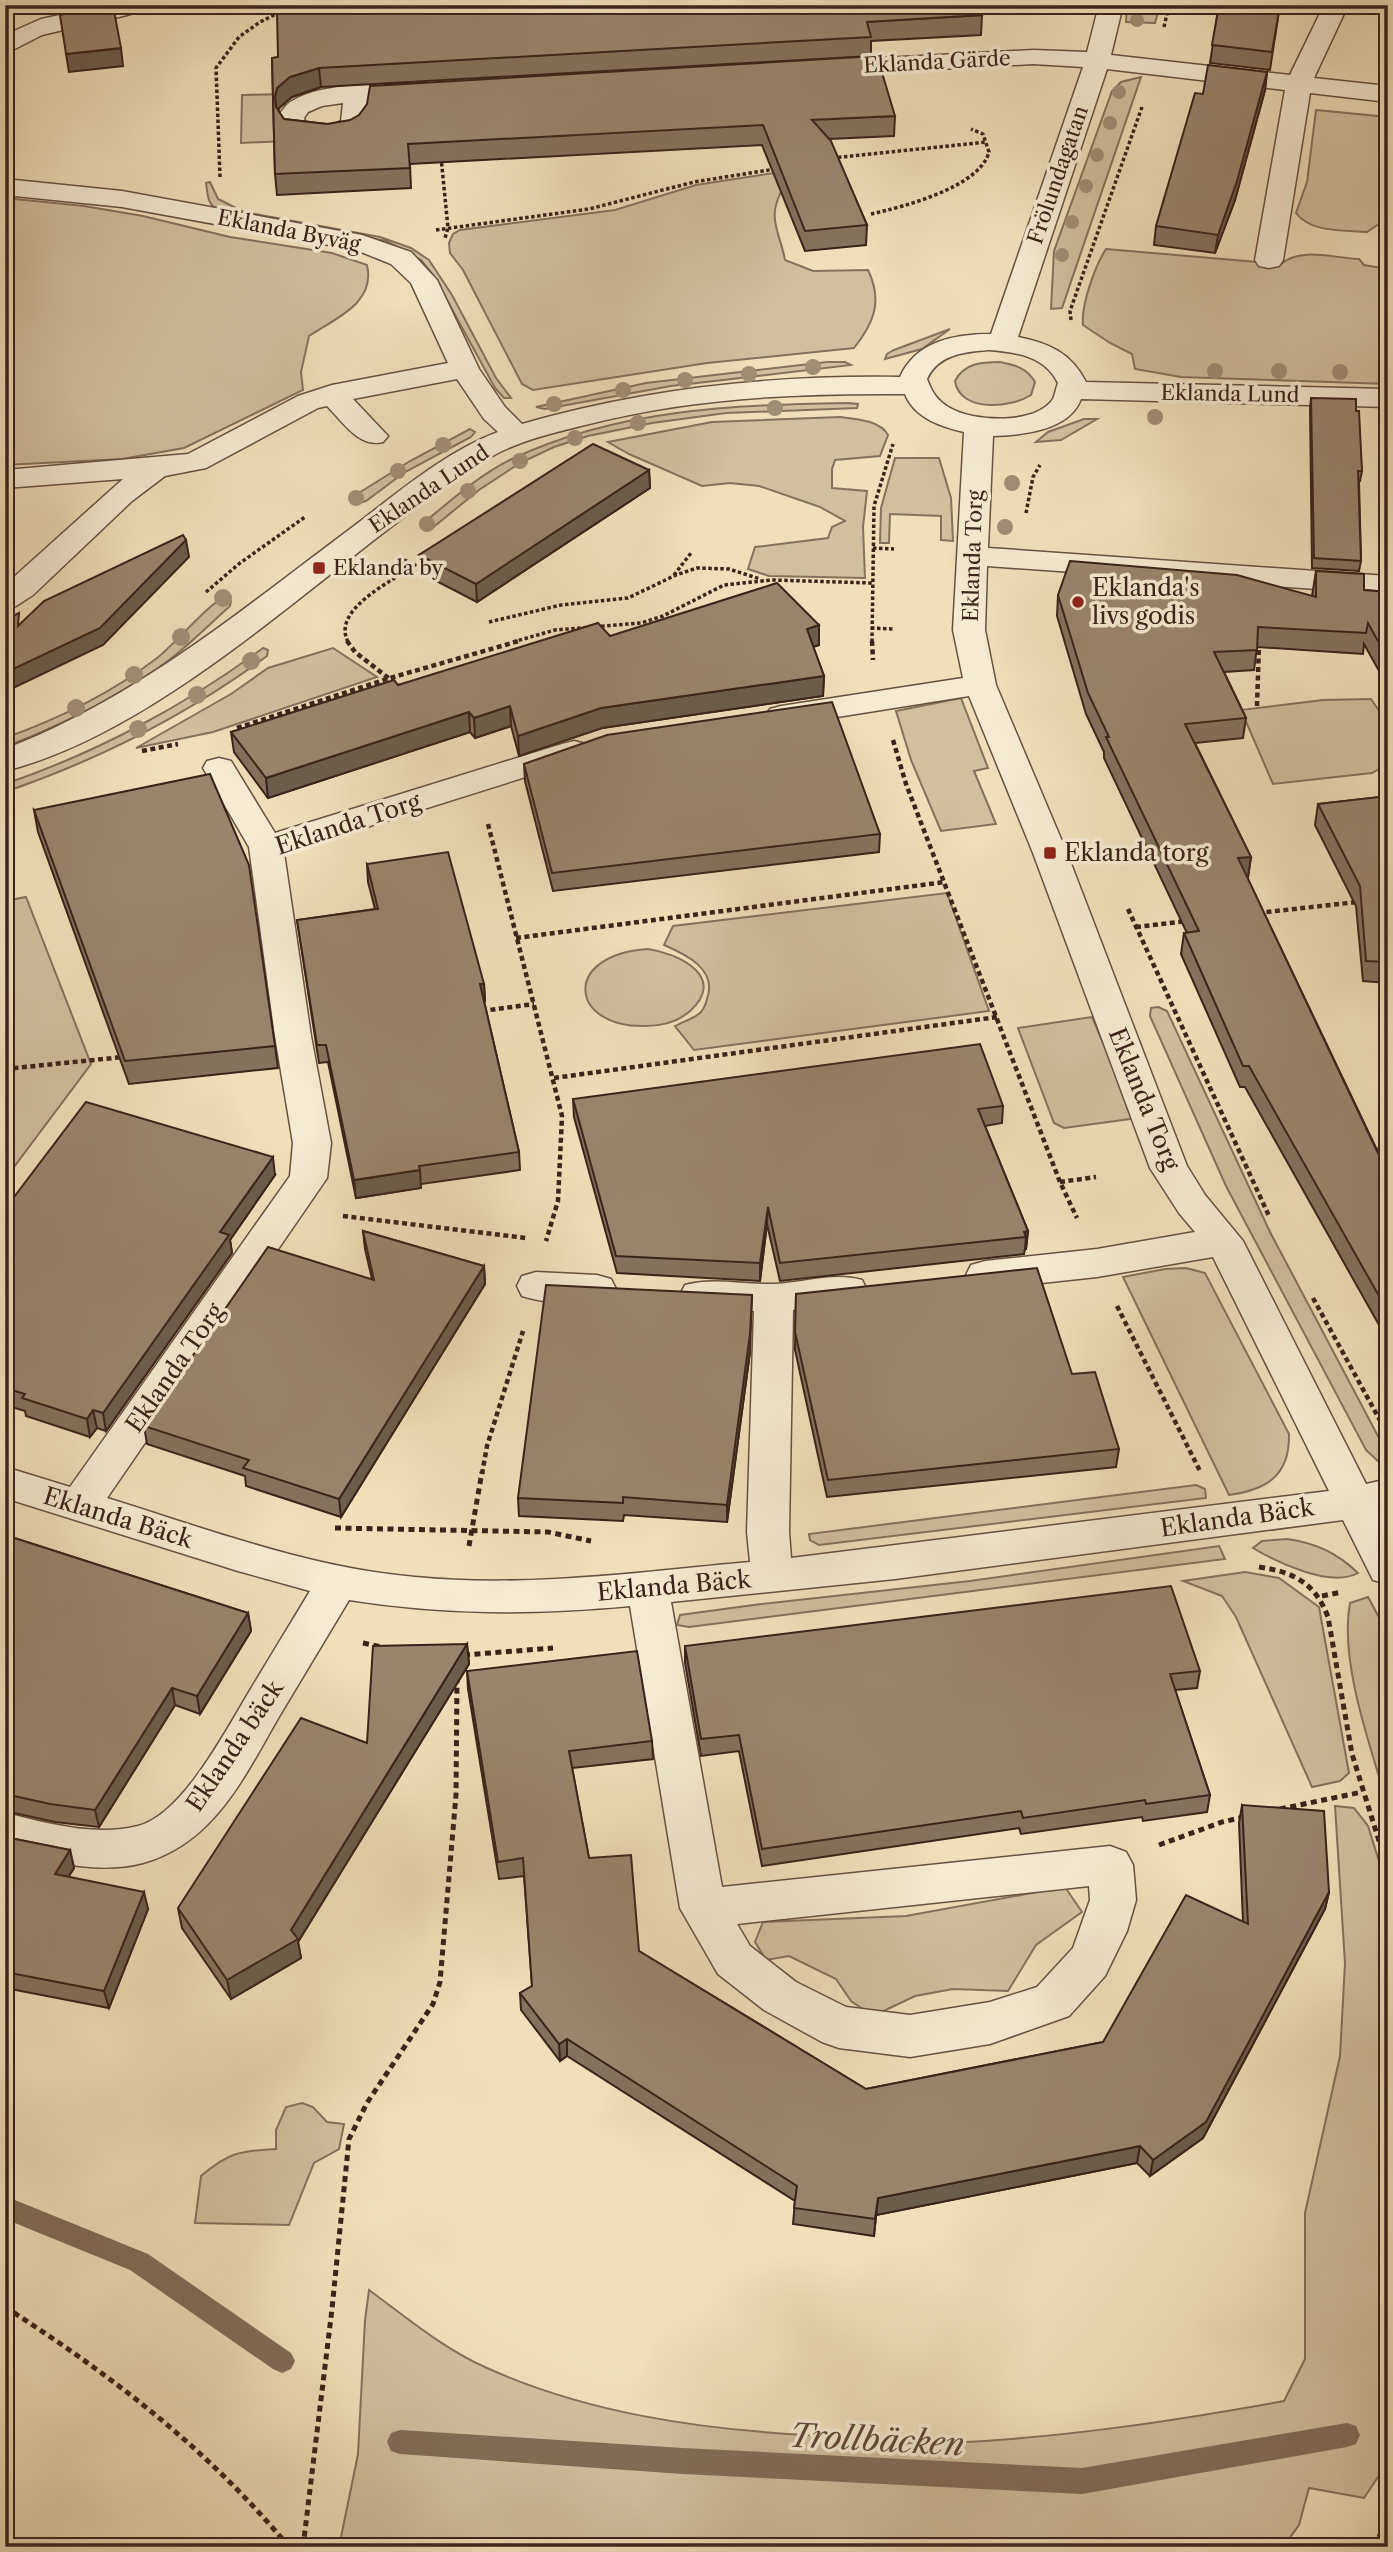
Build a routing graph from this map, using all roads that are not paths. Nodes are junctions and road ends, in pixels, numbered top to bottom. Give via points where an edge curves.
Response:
1 (134, 5) edge
2 (1111, 5) edge
3 (1336, 5) edge
4 (12, 34) edge
5 (1097, 61) junction
6 (802, 69) edge
7 (1298, 86) junction
8 (440, 91) edge
9 (1388, 94) edge
10 (357, 96) edge
11 (5, 187) edge
12 (1269, 260) dead end
13 (1002, 343) junction
14 (465, 369) junction
15 (914, 386) junction
16 (1072, 390) junction
17 (332, 394) junction
18 (1388, 398) edge
19 (979, 426) junction
20 (517, 435) junction
21 (373, 436) dead end
22 (156, 468) junction
23 (5, 479) edge
24 (971, 556) junction
25 (1388, 585) edge
26 (5, 599) edge
27 (980, 685) junction
28 (746, 720) edge
29 (601, 741) edge
30 (5, 761) edge
31 (219, 768) dead end
32 (266, 847) junction
33 (1224, 1241) junction
34 (949, 1279) edge
35 (536, 1286) road end
36 (882, 1286) edge
37 (774, 1298) junction
38 (5, 1482) edge
39 (1371, 1499) edge
40 (79, 1506) junction
41 (1388, 1568) edge
42 (772, 1576) junction
43 (338, 1582) junction
44 (648, 1589) junction
45 (5, 1832) edge
46 (703, 1908) junction

1 - 4 street
2 - 5 street, Frölundagatan
3 - 7 street
5 - 6 street, Eklanda Gärde via 1033,57
5 - 7 street, Eklanda Gärde
5 - 13 street, Frölundagatan
7 - 9 street, Eklanda Gärde
7 - 12 street
8 - 10 street
11 - 14 street, Eklanda Byväg via 122,199 362,243 384,251 401,258 423,280
13 - 15 street via 976,342 942,350 919,366
13 - 16 street via 1028,347 1059,362 1070,376
14 - 17 street
14 - 20 street, Eklanda Byväg via 494,413
15 - 19 street via 934,411
15 - 20 street, Eklanda Lund via 732,392 604,411
16 - 18 street, Eklanda Lund
16 - 19 street via 1058,412 1036,422
17 - 21 street
17 - 22 street via 308,402 196,462
19 - 24 street, Eklanda Torg
20 - 30 street, Eklanda Lund via 441,477 229,637 148,692 78,733
22 - 23 street
22 - 26 street
24 - 25 street
24 - 27 street, Eklanda Torg via 969,630
27 - 28 street
27 - 33 street, Eklanda Torg via 1050,853 1168,1168
29 - 32 street, Eklanda Torg
31 - 32 street
32 - 40 street, Eklanda Torg via 312,1143 308,1178
33 - 34 street via 1097,1263
33 - 39 street, Eklanda Torg
35 - 37 street
36 - 37 street
37 - 42 street via 768,1532
38 - 40 street, Eklanda Bäck
39 - 41 street, Eklanda Torg
39 - 42 street, Eklanda Bäck
40 - 43 street, Eklanda Bäck
42 - 44 street, Eklanda Bäck
43 - 44 street, Eklanda Bäck via 463,1596 562,1596
43 - 45 street, Eklanda bäck via 219,1778 187,1819 156,1839 129,1846 91,1847
44 - 46 street
46 - 46 street via 734,1960 780,1996 839,2027 910,2036 990,2023 1054,2002 1089,1962 1104,1931 1112,1900 1110,1865

